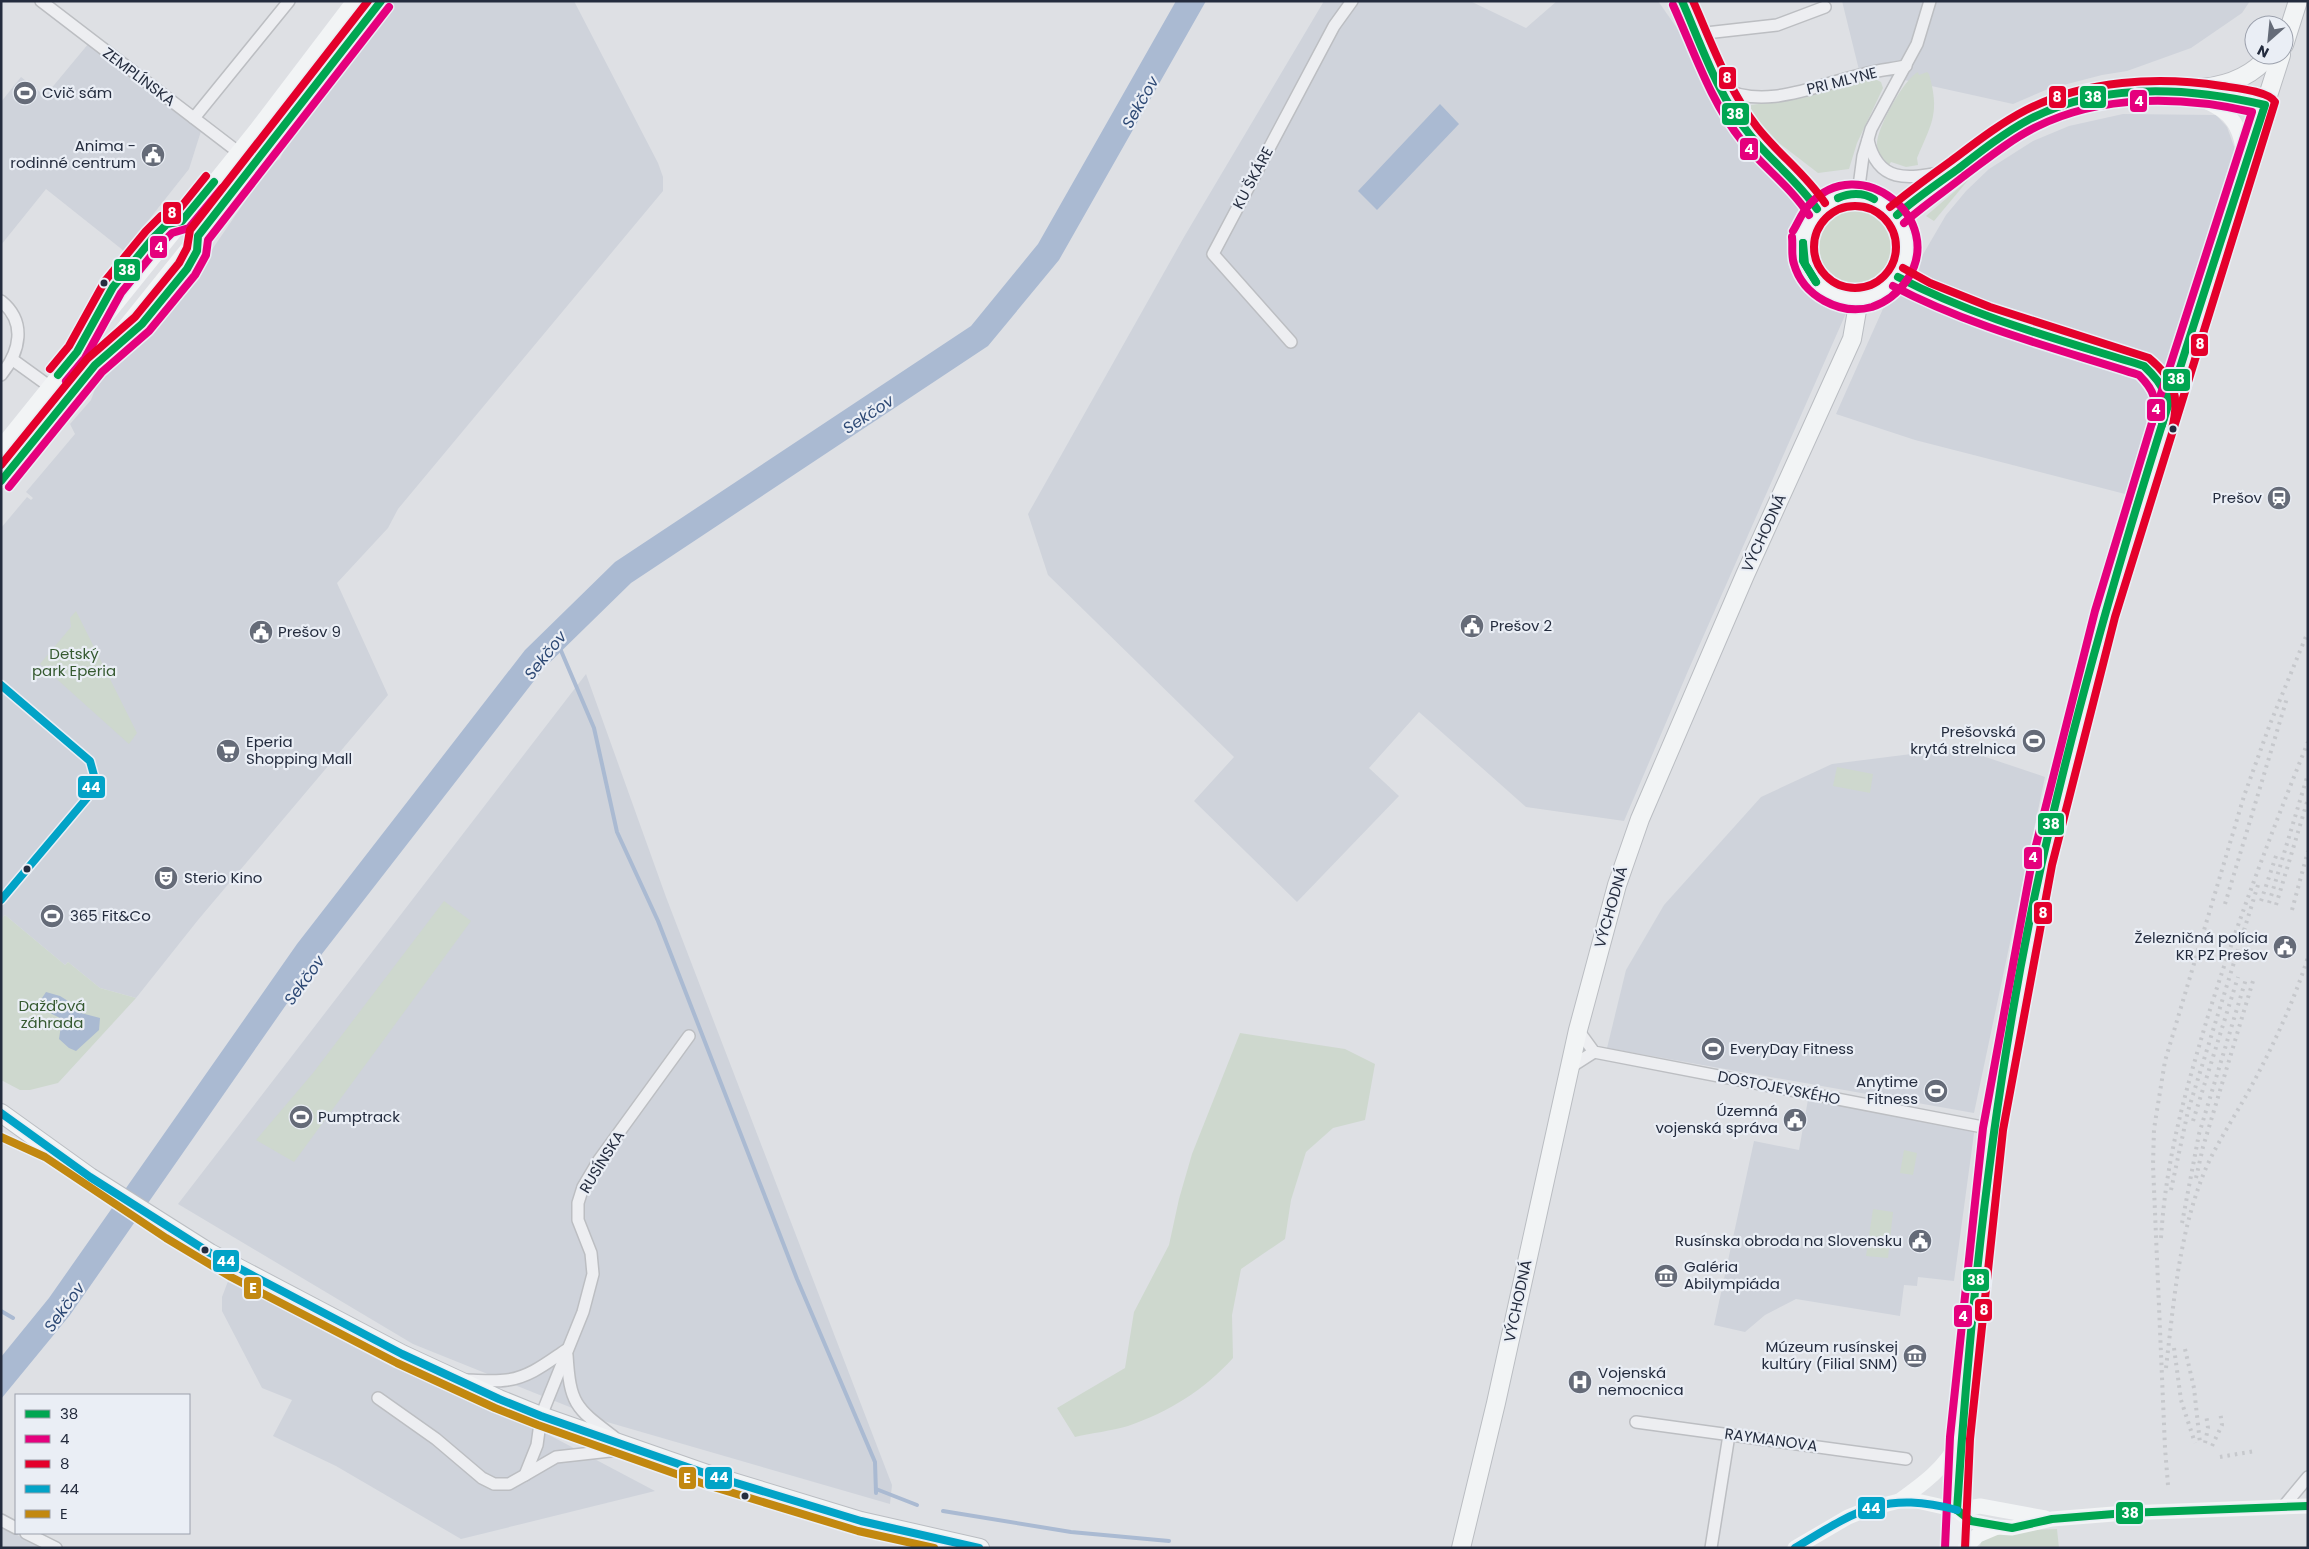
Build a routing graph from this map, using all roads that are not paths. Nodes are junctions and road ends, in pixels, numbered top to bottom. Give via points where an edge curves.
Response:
1 (41, 1) edge
2 (289, 1) edge
3 (354, 1) edge
4 (381, 1) edge
5 (1352, 1) edge
6 (1682, 1) edge
7 (1930, 1) edge
8 (2298, 1) edge
9 (1825, 7) dead end
10 (2293, 15) edge
11 (1697, 34) junction
12 (2260, 65) edge
13 (2278, 65) edge
14 (1906, 66) junction
15 (1721, 88) junction
16 (2177, 91) junction
17 (2264, 105) junction
18 (194, 118) junction
19 (1868, 139) junction
20 (238, 152) junction
21 (255, 164) junction
22 (2245, 165) junction
23 (1955, 170) junction
24 (1858, 194) junction
25 (1817, 209) junction
26 (1897, 215) junction
27 (1859, 299) junction
28 (1, 301) edge
29 (1291, 342) dead end
30 (13, 360) junction
31 (1, 375) edge
32 (50, 386) junction
33 (67, 399) junction
34 (1, 447) edge
35 (1, 481) edge
36 (1578, 1030) junction
37 (689, 1036) dead end
38 (1594, 1052) junction
39 (1569, 1068) junction
40 (1, 1113) edge
41 (1993, 1129) junction
42 (566, 1350) junction
43 (461, 1380) junction
44 (378, 1398) dead end
45 (541, 1416) junction
46 (1636, 1422) dead end
47 (1729, 1434) junction
48 (1960, 1438) junction
49 (630, 1448) junction
50 (1906, 1460) dead end
51 (525, 1474) junction
52 (2308, 1477) edge
53 (1899, 1501) junction
54 (2283, 1506) junction
55 (2308, 1506) edge
56 (1957, 1510) junction
57 (2052, 1519) junction
58 (1, 1520) edge
59 (15, 1527) edge
60 (1997, 1527) junction
61 (28, 1534) edge
62 (56, 1548) edge
63 (980, 1548) edge
64 (1461, 1548) edge
65 (1711, 1548) edge
66 (1794, 1548) edge
67 (1955, 1548) edge
68 (1965, 1548) edge

1 - 18 street, ZEMPLÍNSKA
2 - 18 street
3 - 20 street
4 - 21 street
5 - 29 street, KU ŠKÁRE via 1334,26 1213,254
6 - 11 street
7 - 14 street via 1917,44
8 - 10 main road
9 - 11 street via 1777,25
11 - 15 street
12 - 16 main road via 2225,85
13 - 17 main road
14 - 15 street, PRI MLYNE via 1778,95 1740,97
14 - 19 street
15 - 25 street via 1731,109 1750,135 1806,190
16 - 17 main road
16 - 22 street via 2216,105 2234,122 2243,138
16 - 23 main road via 2102,96 2052,110 2013,128
17 - 22 street
18 - 20 street, ZEMPLÍNSKA
19 - 23 street via 1875,159 1884,170 1896,176 1909,178
19 - 24 street
20 - 21 street, ZEMPLÍNSKA
20 - 32 street
21 - 33 street
22 - 41 street via 2136,510 2076,722 2042,863
23 - 26 main road
24 - 25 main road via 1829,200
24 - 26 main road via 1879,201
25 - 27 main road via 1802,236 1805,266 1814,281 1827,292 1842,298
26 - 27 main road via 1905,230 1908,246 1905,262 1888,288 1874,296
27 - 36 main road, VÝCHODNÁ via 1852,339 1745,575 1640,819 1617,885
28 - 30 street via 11,309 19,330
30 - 31 street
30 - 32 street
32 - 33 street
32 - 34 street
33 - 35 street
36 - 38 street
36 - 39 main road, VÝCHODNÁ
37 - 42 street, RUSÍNSKA via 583,1187 578,1203 578,1220 591,1254 593,1274
38 - 39 street
38 - 41 street, DOSTOJEVSKÉHO
39 - 64 main road, VÝCHODNÁ
40 - 43 main road via 90,1177 236,1268 402,1354
41 - 48 street
42 - 43 street via 524,1376 506,1380
42 - 45 street, RUSÍNSKA
42 - 49 street via 568,1384 574,1401 582,1413
43 - 45 main road
44 - 51 street via 436,1439 482,1478 494,1484 509,1484
45 - 49 main road
45 - 51 street, RUSÍNSKA via 537,1444
46 - 47 street, RAYMANOVA
47 - 50 street, RAYMANOVA
47 - 65 street
48 - 53 street via 1940,1468
48 - 56 street
49 - 51 street via 556,1457
49 - 63 main road via 691,1470 861,1521
52 - 54 street
53 - 56 street via 1916,1501
53 - 66 street via 1848,1517
54 - 55 street
54 - 57 street
56 - 57 street via 1980,1506
56 - 60 street via 1971,1521
56 - 67 street
57 - 60 street via 2012,1528
58 - 59 street
60 - 68 street via 1978,1535
61 - 62 street

